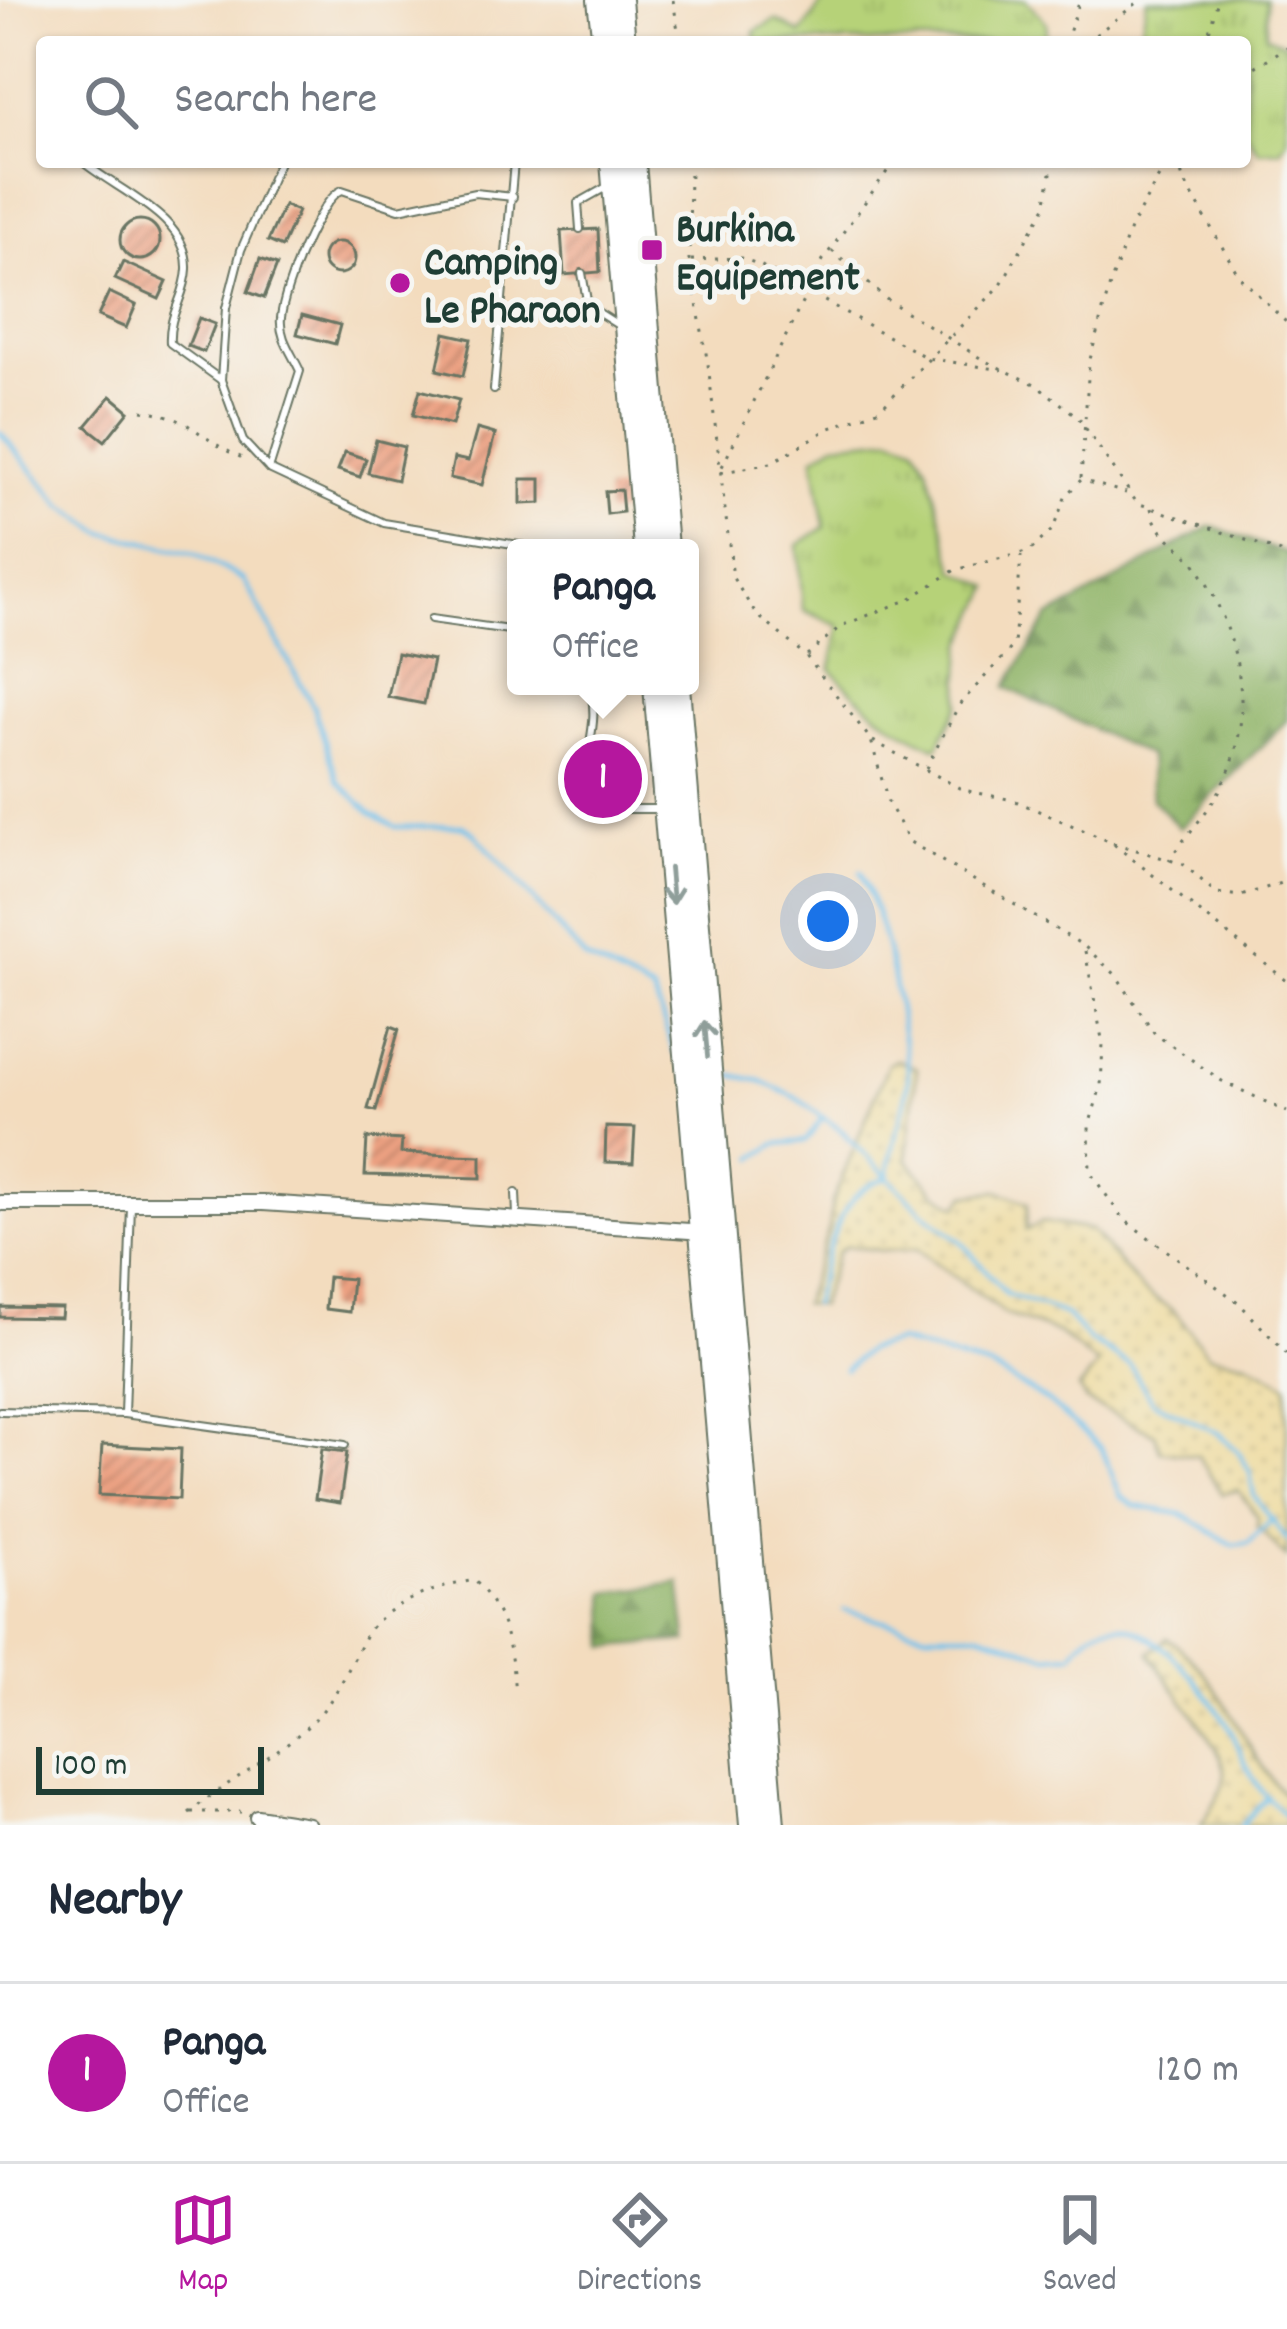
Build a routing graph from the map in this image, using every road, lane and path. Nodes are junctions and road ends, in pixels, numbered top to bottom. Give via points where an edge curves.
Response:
1 (600, 0) edge
2 (619, 0) edge
3 (673, 0) edge
4 (1080, 0) edge
5 (1142, 0) edge
6 (1218, 0) edge
7 (604, 36) edge
8 (622, 36) edge
9 (679, 36) edge
10 (1068, 36) edge
11 (1094, 36) edge
12 (1208, 36) edge
13 (1287, 47) edge
14 (1251, 69) edge
15 (91, 168) edge
16 (276, 168) edge
17 (514, 168) edge
18 (633, 168) edge
19 (690, 168) edge
20 (890, 168) edge
21 (1052, 168) edge
22 (1164, 168) edge
23 (1180, 168) edge
24 (613, 173) edge
25 (513, 197) junction
26 (580, 229) dead end
27 (830, 250) junction
28 (689, 260) junction
29 (582, 273) dead end
30 (807, 295) junction
31 (1287, 323) edge
32 (626, 330) junction
33 (948, 337) junction
34 (927, 358) junction
35 (1007, 371) junction
36 (220, 380) junction
37 (494, 391) dead end
38 (142, 410) dead end
39 (1087, 433) junction
40 (268, 469) junction
41 (719, 473) junction
42 (1081, 480) junction
43 (1129, 494) junction
44 (1151, 508) junction
45 (645, 539) edge
46 (664, 539) edge
47 (507, 543) edge
48 (1022, 553) junction
49 (1287, 554) edge
50 (431, 619) dead end
51 (507, 630) edge
52 (806, 656) junction
53 (592, 695) edge
54 (657, 695) edge
55 (677, 695) edge
56 (871, 740) junction
57 (926, 770) junction
58 (664, 808) junction
59 (1111, 842) junction
60 (1169, 860) junction
61 (1287, 881) edge
62 (1084, 946) junction
63 (1287, 981) edge
64 (1287, 1112) edge
65 (516, 1193) dead end
66 (131, 1201) junction
67 (0, 1202) edge
68 (517, 1219) junction
69 (705, 1232) junction
70 (1287, 1354) edge
71 (0, 1411) edge
72 (124, 1414) junction
73 (345, 1445) dead end
74 (515, 1693) dead end
75 (257, 1817) joint
76 (306, 1825) edge
77 (752, 1825) edge
78 (772, 1825) edge

1 - 7 highway
2 - 8 highway
3 - 9 path
4 - 10 path
5 - 11 path
6 - 12 path
13 - 14 path
15 - 36 lane via 171,229 183,248 187,272 170,315 170,343
16 - 36 lane via 241,250
17 - 25 lane
18 - 46 highway
19 - 28 path
20 - 27 path
21 - 33 path via 1045,207 1000,286
22 - 39 path via 1109,285 1089,363
23 - 31 path via 1239,276
24 - 26 lane via 578,203
24 - 32 highway
25 - 37 lane
25 - 40 lane via 475,193 399,209 342,190 330,195 280,316 300,371
27 - 30 path
27 - 33 path via 886,299
28 - 30 path via 741,258
28 - 41 path
29 - 32 lane via 588,306
30 - 34 path
30 - 41 path
32 - 45 highway
33 - 34 path
33 - 35 path
34 - 35 path
34 - 41 path via 880,409 771,463
35 - 39 path via 1037,385
36 - 40 lane via 243,441
38 - 40 path via 184,418 211,446
39 - 42 path
39 - 43 path
40 - 47 lane via 384,523
41 - 52 path via 733,578 755,613
42 - 43 path
42 - 48 path via 1053,529
43 - 44 path
44 - 49 path
44 - 60 path via 1156,529 1193,561 1221,616 1241,684 1240,735 1223,784
48 - 52 path via 955,570 910,599 841,626
48 - 57 path via 1014,645 959,705
50 - 51 lane
52 - 56 path
53 - 58 lane via 589,794 611,808
54 - 58 highway
78 -> 55 highway
56 - 57 path
56 - 62 path via 888,802 910,842
57 - 59 path
58 -> 69 highway
59 - 60 path
59 - 63 path
60 - 61 path via 1216,893 1241,896
62 - 64 path via 1116,975 1155,1034 1222,1082
62 - 70 path via 1102,1045 1090,1172 1123,1219 1238,1302
65 - 68 lane
66 - 67 street
66 - 68 street
66 - 72 lane
68 - 69 street
69 - 77 highway
71 - 72 lane
72 - 73 lane
74 - 75 path via 506,1624 474,1580 400,1604 375,1623 347,1681 309,1725 189,1813 227,1809
75 - 76 street

